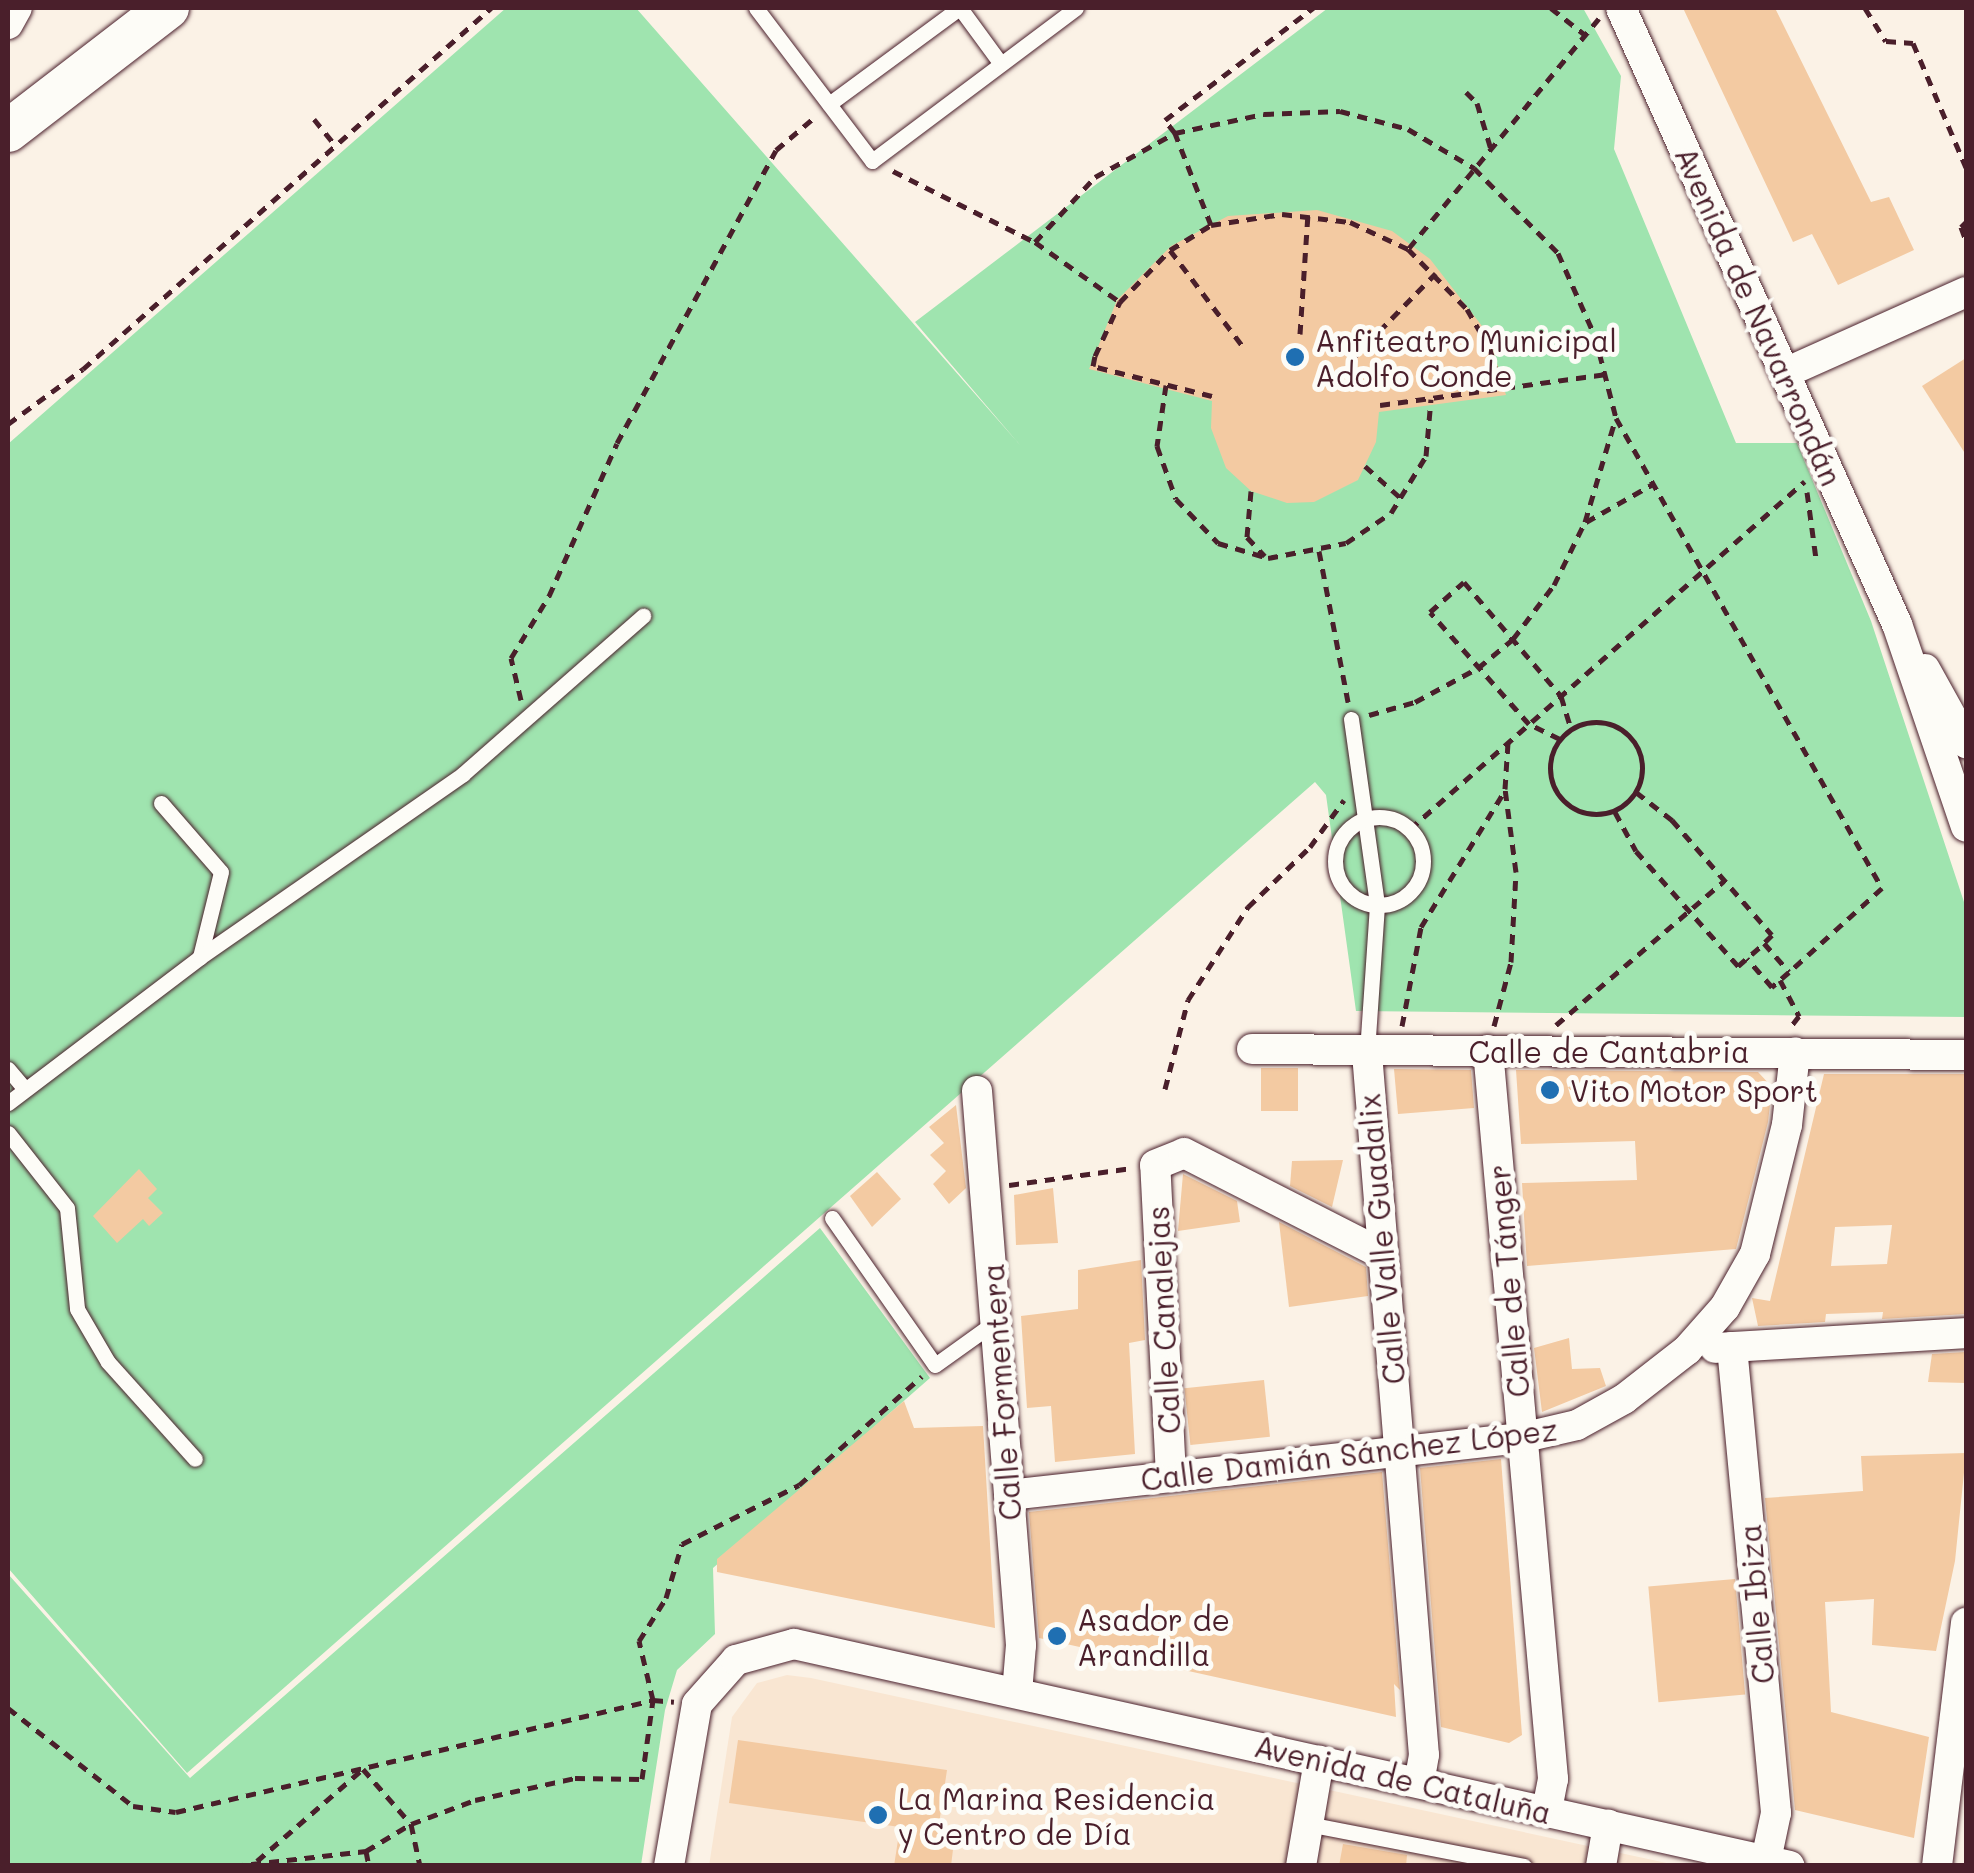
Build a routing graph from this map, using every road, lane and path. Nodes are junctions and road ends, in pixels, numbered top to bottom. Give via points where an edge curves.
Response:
1 (16, 8) edge
2 (491, 8) edge
3 (756, 8) edge
4 (959, 8) edge
5 (1076, 8) edge
6 (1313, 8) edge
7 (1551, 8) edge
8 (1607, 8) edge
9 (1622, 8) edge
10 (1864, 8) edge
11 (155, 13) edge
12 (8, 24) edge
13 (1585, 34) junction
14 (1001, 64) junction
15 (1466, 92) dead end
16 (829, 104) junction
17 (314, 119) dead end
18 (8, 131) edge
19 (1175, 134) junction
20 (335, 145) junction
21 (1491, 149) junction
22 (872, 160) junction
23 (1966, 166) edge
24 (1474, 168) junction
25 (1308, 215) junction
26 (1966, 222) edge
27 (1211, 225) junction
28 (1035, 242) junction
29 (1966, 242) edge
30 (1408, 249) junction
31 (1170, 250) junction
32 (1436, 273) junction
33 (1966, 292) edge
34 (1120, 302) junction
35 (1300, 334) dead end
36 (1245, 349) dead end
37 (1354, 357) dead end
38 (1786, 373) junction
39 (1605, 374) junction
40 (1166, 384) junction
41 (1502, 389) junction
42 (1212, 396) dead end
43 (1431, 399) junction
44 (1380, 405) dead end
45 (1616, 418) junction
46 (8, 424) edge
47 (1365, 466) dead end
48 (1816, 472) junction
49 (1653, 484) junction
50 (1251, 491) dead end
51 (1403, 500) junction
52 (1585, 522) junction
53 (1320, 551) junction
54 (1268, 558) junction
55 (1816, 559) dead end
56 (1703, 572) junction
57 (643, 616) dead end
58 (1897, 624) junction
59 (1513, 639) junction
60 (1478, 668) junction
61 (1561, 696) junction
62 (1351, 719) junction
63 (525, 720) junction
64 (1529, 724) junction
65 (1571, 728) junction
66 (1560, 739) junction
67 (1508, 742) junction
68 (1966, 744) edge
69 (1360, 777) junction
70 (1505, 789) junction
71 (1636, 792) junction
72 (161, 803) dead end
73 (1614, 811) junction
74 (1367, 818) junction
75 (1966, 828) edge
76 (1410, 829) junction
77 (1724, 881) junction
78 (1376, 905) junction
79 (1688, 912) junction
80 (1764, 943) junction
81 (200, 957) junction
82 (1747, 958) junction
83 (1789, 972) junction
84 (1780, 980) junction
85 (1252, 1050) dead end
86 (1488, 1050) junction
87 (1527, 1050) junction
88 (1783, 1052) junction
89 (1382, 1053) junction
90 (1966, 1055) edge
91 (8, 1068) edge
92 (26, 1089) junction
93 (1165, 1089) dead end
94 (978, 1091) dead end
95 (8, 1102) edge
96 (8, 1133) edge
97 (1155, 1165) junction
98 (985, 1188) junction
99 (832, 1218) dead end
100 (1382, 1254) junction
101 (995, 1322) junction
102 (1966, 1333) edge
103 (1732, 1347) junction
104 (1688, 1350) junction
105 (935, 1365) junction
106 (1522, 1438) junction
107 (1398, 1451) junction
108 (195, 1459) dead end
109 (1171, 1476) junction
110 (1009, 1495) junction
111 (1966, 1623) edge
112 (1017, 1693) junction
113 (653, 1700) junction
114 (696, 1704) junction
115 (8, 1708) edge
116 (1319, 1760) junction
117 (362, 1769) junction
118 (1418, 1783) junction
119 (1548, 1811) junction
120 (411, 1824) junction
121 (1308, 1824) junction
122 (1608, 1825) junction
123 (366, 1850) junction
124 (257, 1861) junction
125 (1778, 1863) edge
126 (233, 1866) edge
127 (369, 1866) edge
128 (420, 1866) edge
129 (670, 1866) edge
130 (1302, 1866) edge
131 (1524, 1866) edge
132 (1601, 1866) edge
133 (1937, 1866) edge

1 - 12 street
2 - 20 path
3 - 16 lane
4 - 14 lane
4 - 16 lane
5 - 14 lane
6 - 19 path via 1165,120
7 - 13 path
8 - 13 path
9 - 38 street, Avenida de Navarrondán
10 - 23 path via 1886,41 1913,43
11 - 18 main road
13 - 21 path
14 - 22 lane
15 - 21 path via 1477,103
16 - 22 lane
16 - 63 path via 776,150 617,443 549,596 511,658
17 - 20 path
19 - 24 path via 1264,114 1340,111 1408,129
19 - 27 path
19 - 28 path via 1095,176
20 - 46 path via 83,369
21 - 24 path
22 - 28 path
24 - 30 path
24 - 39 path via 1558,253
25 - 27 path
25 - 30 path via 1364,226
25 - 35 path
26 - 29 path
27 - 31 path
28 - 34 path
30 - 32 path
31 - 34 path
31 - 36 path
32 - 37 path
32 - 41 path via 1479,329
33 - 38 street
34 - 40 path via 1093,366
38 - 48 street, Avenida de Navarrondán
39 - 41 path
39 - 45 path
40 - 42 path
40 - 54 path via 1157,446 1176,498 1218,543
41 - 43 path
43 - 44 path
43 - 51 path via 1426,456
45 - 49 path
45 - 52 path
47 - 51 path
48 - 55 path
48 - 56 path
48 - 58 street, Avenida de Navarrondán
49 - 52 path
49 - 56 path
50 - 54 path via 1246,537
51 - 53 path via 1362,535
52 - 59 path via 1554,584
53 - 54 path
53 - 62 path
56 - 61 path
56 - 83 path via 1882,888
57 - 63 lane
58 - 68 street, Avenida de Navarrondán
58 - 75 street, Avenida de Navarrondán
59 - 60 path
59 - 60 path via 1464,582 1430,612
59 - 61 path
60 - 62 path via 1415,702
60 - 64 path
61 - 64 path
61 - 65 path
62 - 69 lane
63 - 81 lane via 463,774
64 - 66 path
64 - 67 path
65 - 66 path
65 - 71 path via 1601,722 1629,734 1642,762
66 - 73 path via 1549,768 1559,797 1584,814
67 - 70 path
67 - 76 path
69 - 74 lane
69 - 93 path via 1310,848 1248,907 1188,1000
70 - 86 path via 1516,872 1511,962
70 - 89 path via 1421,927
71 - 73 path
71 - 77 path via 1672,820
72 - 81 lane via 221,872
73 - 79 path via 1636,852
74 - 76 lane via 1390,818
74 - 78 lane
74 - 78 lane via 1338,846 1336,873 1351,895
76 - 78 lane via 1419,841 1422,871 1405,896
77 - 79 path
77 - 80 path via 1772,935
78 - 89 lane
79 - 82 path via 1738,966
79 - 87 path
80 - 82 path
80 - 83 path
81 - 92 lane
82 - 84 path via 1772,987
83 - 84 path
84 - 88 path via 1799,1016
85 - 89 street, Calle de Cantabria
86 - 87 street, Calle de Cantabria
86 - 89 street, Calle de Cantabria
86 - 106 street, Calle de Tánger
87 - 88 street, Calle de Cantabria
88 - 90 street, Calle de Cantabria
88 - 104 street, Calle Damián Sánchez López via 1787,1125 1755,1254 1725,1307
89 - 100 street, Calle Valle Guadalix
91 - 92 lane
92 - 95 lane
94 - 98 street, Calle Formentera
96 - 108 lane via 67,1208 85,1322 108,1362
97 - 98 path
97 - 100 street via 1184,1153
97 - 109 street, Calle Canalejas
98 - 101 street, Calle Formentera
99 - 105 lane
100 - 107 street, Calle Valle Guadalix
101 - 105 lane
101 - 110 street, Calle Formentera
102 - 103 street
103 - 104 street
103 - 125 street, Calle Ibiza
104 - 106 street, Calle Damián Sánchez López via 1624,1400 1577,1425
105 - 113 path via 799,1485 682,1544 666,1598 639,1641
106 - 107 street, Calle Damián Sánchez López
106 - 119 street, Calle de Tánger via 1553,1779
107 - 109 street, Calle Damián Sánchez López
107 - 118 street, Calle Valle Guadalix via 1424,1755
109 - 110 street, Calle Damián Sánchez López
110 - 112 street, Calle Formentera via 1021,1645
111 - 133 street
112 - 114 street, Avenida de Cataluña via 794,1644 736,1660
112 - 116 street, Avenida de Cataluña
113 - 114 path
113 - 117 path
113 - 120 path via 642,1779 575,1778 475,1800
114 - 129 street
115 - 117 path via 133,1806 176,1812
116 - 118 street, Avenida de Cataluña
116 - 121 street
117 - 120 path
117 - 124 path
118 - 119 street, Avenida de Cataluña
119 - 122 street, Avenida de Cataluña
120 - 123 path
120 - 128 path
121 - 130 street
121 - 131 lane
122 - 125 street, Avenida de Cataluña
122 - 132 street
123 - 124 path
123 - 127 path
124 - 126 path

